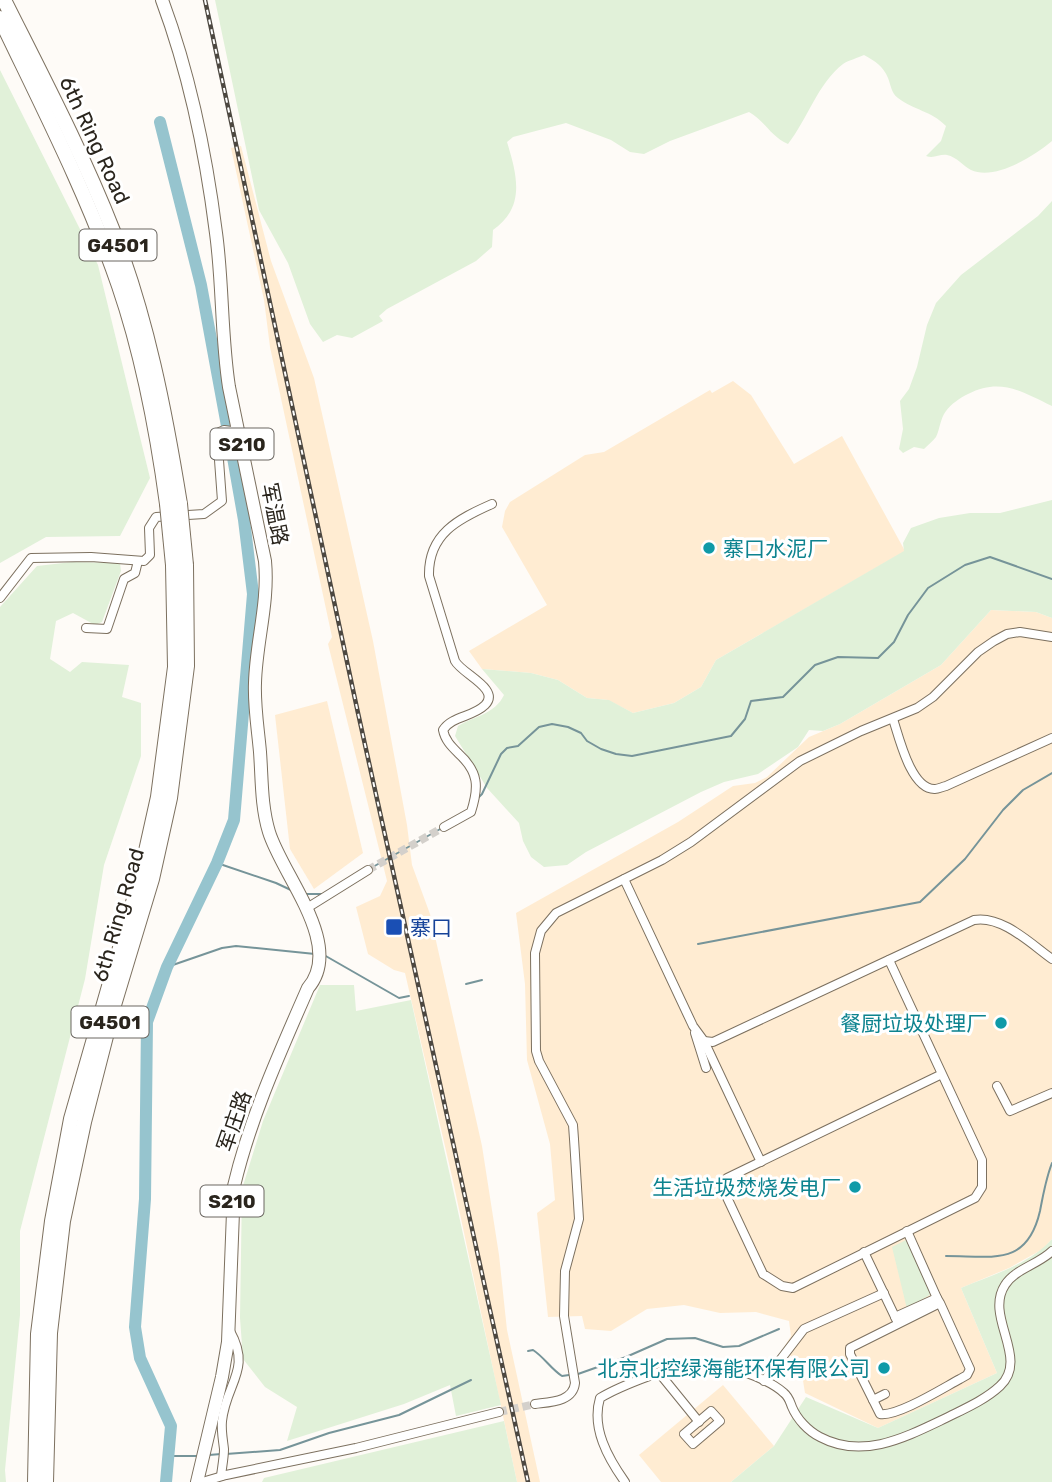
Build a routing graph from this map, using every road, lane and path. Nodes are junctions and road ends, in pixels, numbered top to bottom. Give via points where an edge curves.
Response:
1 (162, 0) edge
2 (5, 2) edge
3 (0, 18) edge
4 (239, 432) junction
5 (492, 503) dead end
6 (174, 504) junction
7 (138, 561) junction
8 (180, 565) junction
9 (0, 598) edge
10 (86, 628) dead end
11 (1052, 636) edge
12 (892, 719) junction
13 (1052, 738) edge
14 (444, 827) tunnel mouth
15 (368, 870) tunnel mouth
16 (624, 879) junction
17 (307, 908) junction
18 (1052, 959) edge
19 (889, 960) junction
20 (693, 1027) junction
21 (704, 1041) junction
22 (706, 1068) dead end
23 (942, 1074) junction
24 (997, 1086) dead end
25 (1052, 1093) edge
26 (761, 1162) junction
27 (907, 1231) junction
28 (1052, 1251) edge
29 (864, 1252) junction
30 (884, 1293) junction
31 (938, 1300) junction
32 (897, 1320) junction
33 (228, 1326) junction
34 (660, 1374) junction
35 (764, 1381) junction
36 (885, 1394) dead end
37 (873, 1401) junction
38 (534, 1404) tunnel mouth
39 (499, 1412) tunnel mouth
40 (699, 1422) dead end
41 (221, 1476) junction
42 (34, 1482) edge
43 (46, 1482) edge
44 (200, 1482) edge
45 (625, 1482) edge

1 - 4 main road, 军温路 / S210 via 195,105 216,233 225,359
2 - 6 highway, 6th Ring Road / G4501 via 91,176 118,244 158,379
3 - 6 highway, 6th Ring Road / G4501 via 78,182 119,285
4 - 7 street via 217,433 222,501 204,514 156,517 149,528 150,555
4 - 17 main road, 军温路 / S210 via 268,585 255,682 264,808 269,831
5 - 14 street via 463,517 438,539 429,564 455,661 489,695 483,707 443,730 478,783 471,812
6 - 8 highway, G4501, bridge
7 - 9 street via 31,558
7 - 10 street via 135,573 124,579 107,629
8 - 42 highway, 6th Ring Road / G4501 via 175,667 158,797 140,878 71,1119 52,1221 38,1334
8 - 43 highway, 6th Ring Road / G4501 via 187,666 170,798 84,1122 63,1221 50,1334
11 - 12 street via 1007,634 978,652 933,697
12 - 13 street via 916,780 934,789
12 - 16 street via 800,761 691,842
15 - 17 street
16 - 20 street
16 - 38 street via 556,913 541,931 535,953 537,1051 573,1125 579,1219 564,1283 574,1391 568,1397
17 - 33 main road, 军庄路 / S210 via 318,946 317,978 308,988 273,1068 239,1163 233,1199
18 - 19 street via 1007,928 979,919
19 - 21 street via 713,1042
19 - 23 street
20 - 21 street
20 - 22 street
21 - 26 street
23 - 26 street
23 - 27 street via 982,1160 982,1187 975,1198
24 - 25 street via 1010,1111
26 - 29 street via 727,1178 723,1189 763,1274 793,1288
27 - 29 street
27 - 31 street
28 - 35 street via 1004,1286 999,1307 1012,1364 1006,1380 965,1408 903,1439 878,1446 835,1444 811,1431 785,1394
29 - 30 street
30 - 32 street
30 - 35 street via 804,1329
31 - 32 street
31 - 37 street via 970,1369 967,1375 885,1415
32 - 37 street via 850,1348
33 - 41 street via 240,1355 222,1420
33 - 44 main road, 军庄路 / S210
34 - 35 street via 701,1363
34 - 40 street
34 - 45 street via 600,1398 601,1437
36 - 37 street
39 - 41 street
41 - 44 street

